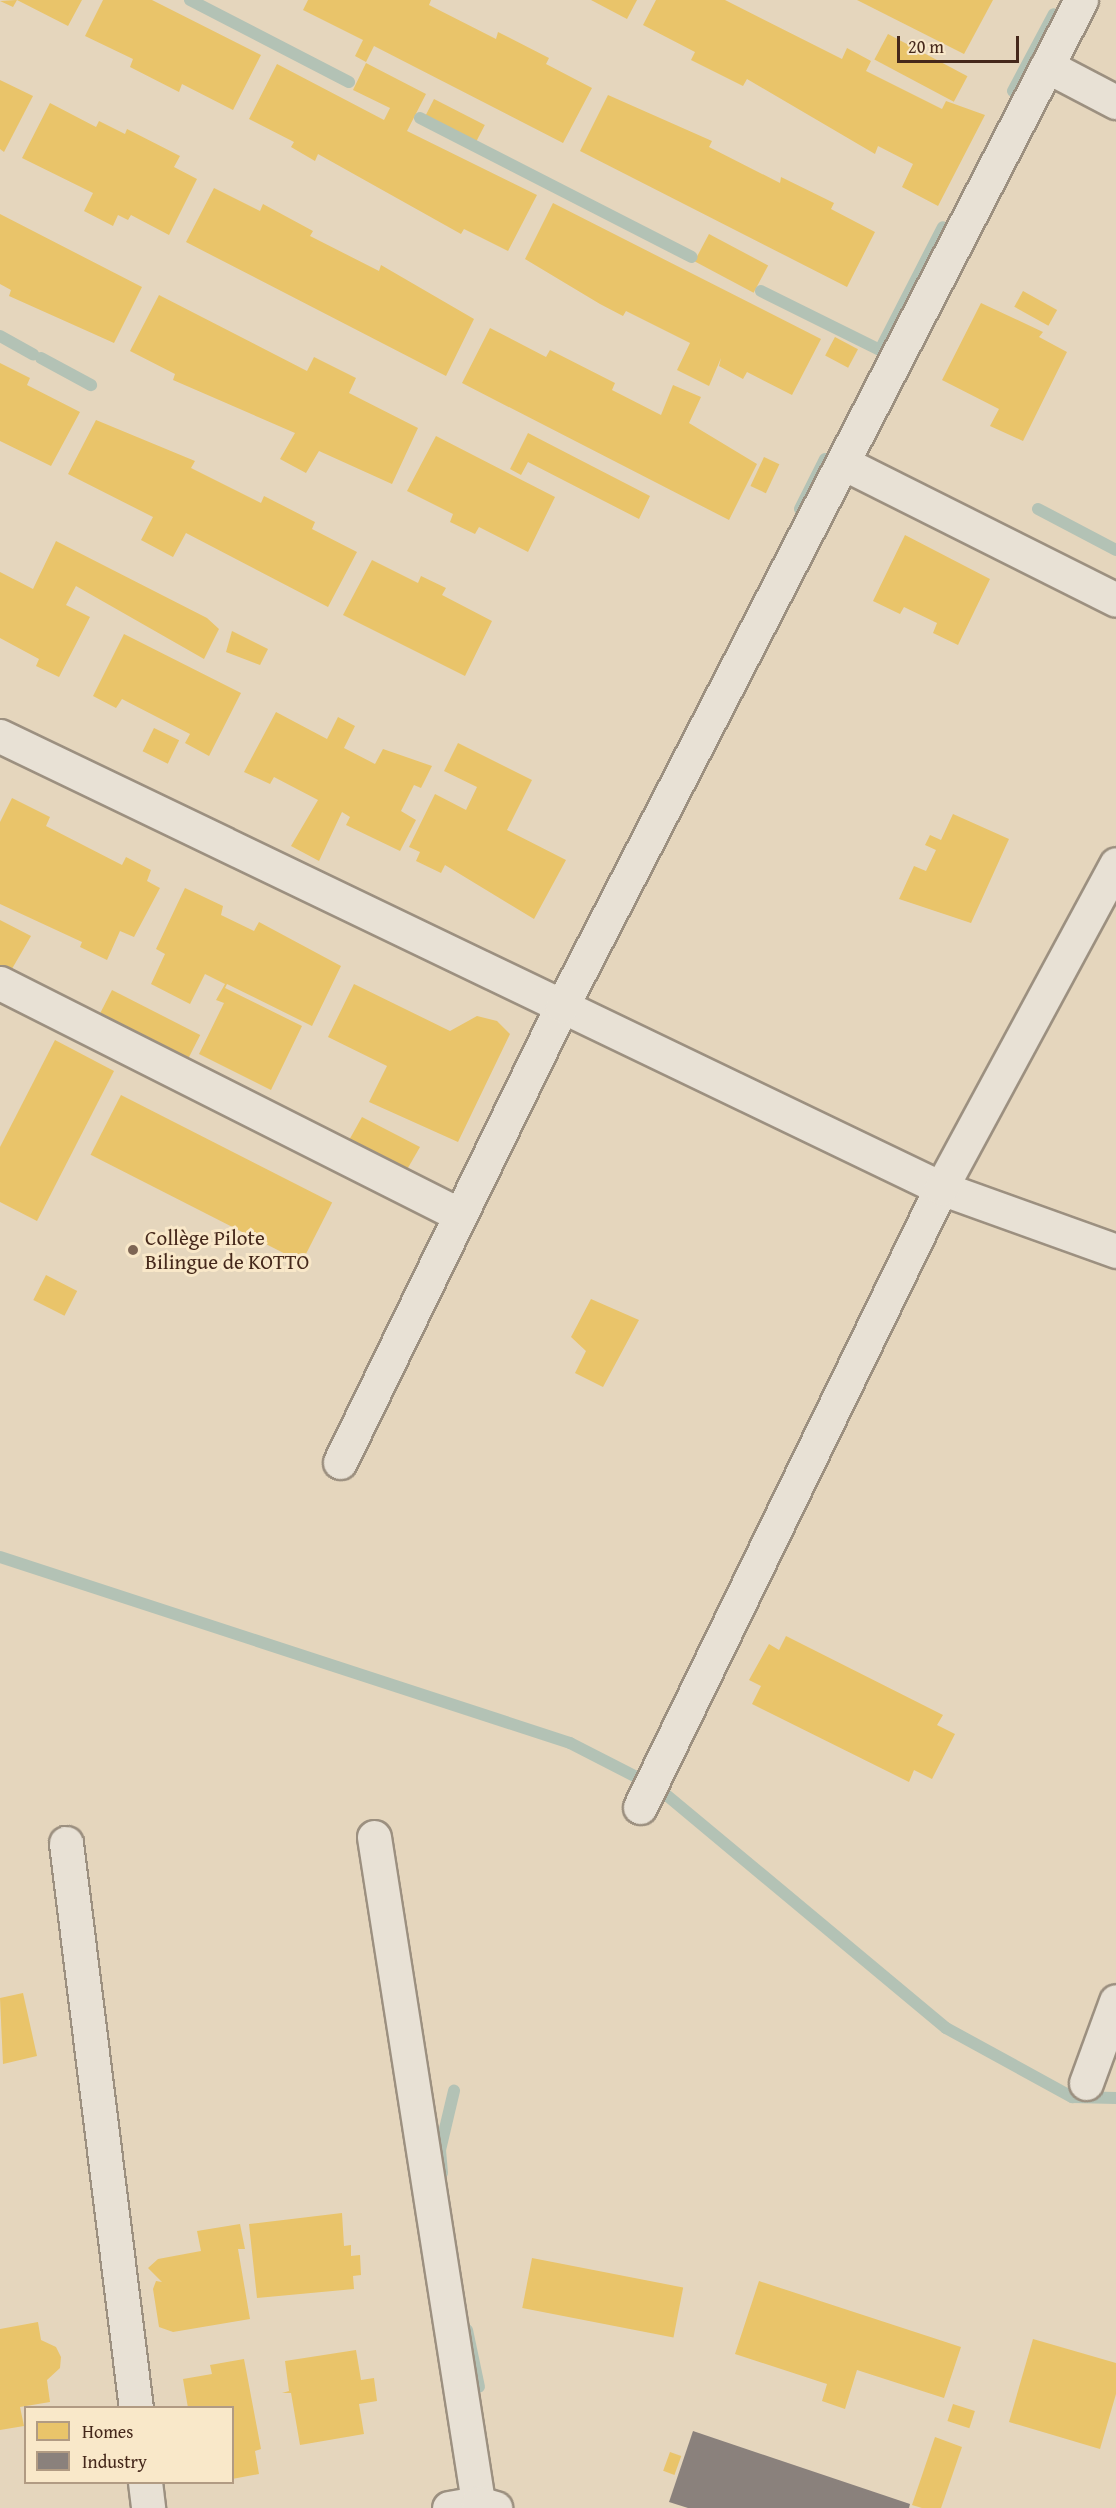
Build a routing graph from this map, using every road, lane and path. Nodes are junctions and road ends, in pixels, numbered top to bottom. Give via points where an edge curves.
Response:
1 (1082, 0) edge
2 (1047, 66) junction
3 (1116, 102) edge
4 (843, 463) junction
5 (1116, 600) edge
6 (0, 736) edge
7 (1116, 864) edge
8 (0, 983) edge
9 (562, 1006) junction
10 (941, 1188) junction
11 (460, 1215) junction
12 (1116, 1251) edge
13 (340, 1462) dead end
14 (640, 1807) dead end
15 (374, 1836) dead end
16 (66, 1843) dead end
17 (1116, 2001) edge
18 (1086, 2084) dead end
19 (136, 2406) edge
20 (145, 2484) edge
21 (475, 2507) edge
22 (148, 2508) edge

1 - 2 street
2 - 3 street
2 - 4 street
4 - 5 street
4 - 9 street
6 - 9 street
7 - 10 street
8 - 11 street
9 - 10 street
9 - 11 street
10 - 12 street
10 - 14 street
11 - 13 street
15 - 21 street
16 - 19 street
17 - 18 street
20 - 22 street

